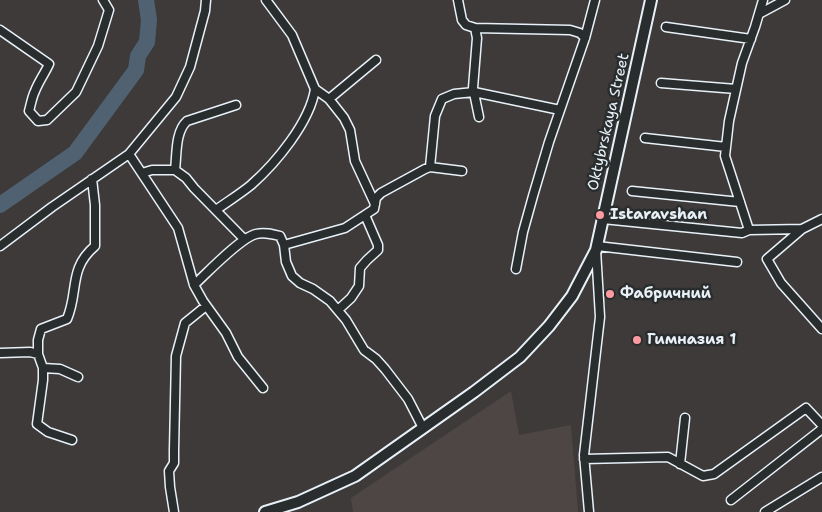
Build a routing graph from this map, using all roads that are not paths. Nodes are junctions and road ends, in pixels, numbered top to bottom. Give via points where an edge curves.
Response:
1 (103, 0) edge
2 (206, 0) edge
3 (266, 0) edge
4 (458, 0) edge
5 (595, 0) edge
6 (651, 0) edge
7 (763, 0) edge
8 (785, 0) edge
9 (759, 14) junction
10 (666, 27) dead end
11 (475, 28) junction
12 (0, 30) edge
13 (585, 38) junction
14 (751, 39) junction
15 (376, 60) dead end
16 (661, 83) dead end
17 (315, 89) junction
18 (736, 89) junction
19 (474, 92) junction
20 (329, 99) junction
21 (236, 105) dead end
22 (560, 110) junction
23 (479, 117) dead end
24 (645, 138) dead end
25 (726, 147) junction
26 (130, 154) junction
27 (430, 167) junction
28 (175, 170) junction
29 (462, 171) dead end
30 (142, 173) junction
31 (92, 179) junction
32 (632, 191) dead end
33 (740, 202) junction
34 (376, 204) junction
35 (216, 210) junction
36 (365, 215) junction
37 (603, 219) junction
38 (822, 219) edge
39 (802, 229) junction
40 (749, 230) junction
41 (244, 239) junction
42 (284, 245) junction
43 (0, 246) edge
44 (596, 248) junction
45 (737, 262) dead end
46 (516, 269) dead end
47 (194, 285) junction
48 (206, 306) junction
49 (338, 310) junction
50 (822, 329) edge
51 (0, 353) edge
52 (38, 354) junction
53 (43, 368) junction
54 (78, 377) dead end
55 (263, 388) dead end
56 (685, 418) dead end
57 (822, 425) edge
58 (423, 428) junction
59 (822, 429) edge
60 (72, 440) dead end
61 (584, 459) junction
62 (680, 464) junction
63 (822, 477) edge
64 (732, 500) dead end
65 (174, 512) edge
66 (264, 512) edge
67 (589, 512) edge
68 (765, 512) edge

1 - 12 street via 109,10 98,46 76,92 47,120 38,121 30,111 36,88 49,64
2 - 26 street via 190,67 176,97
3 - 17 street via 292,35
4 - 11 street via 462,20
5 - 13 street
6 - 37 main road, Oktybrskaya Street
7 - 9 street
8 - 9 street
9 - 14 street
10 - 14 street
11 - 13 street via 570,30
11 - 19 street
13 - 22 street
14 - 18 street
15 - 20 street
16 - 18 street
17 - 20 street
17 - 35 street via 302,124 288,144 250,185
18 - 25 street
19 - 22 street
19 - 23 street
19 - 27 street via 442,99 435,116
20 - 34 street via 350,130 356,161
21 - 28 street via 187,121 182,126
22 - 46 street via 523,232
24 - 25 street
25 - 33 street via 725,156
26 - 30 street
26 - 31 street
27 - 29 street
27 - 34 street via 381,193
28 - 30 street
28 - 35 street
30 - 47 street via 178,228
31 - 43 street
31 - 52 street via 95,246 80,262 67,319 41,329
32 - 33 street
33 - 40 street
34 - 36 street
35 - 41 street
36 - 42 street via 346,228
36 - 49 street via 378,250 360,268 359,286
37 - 40 street via 742,233
37 - 44 main road, Oktybrskaya Street
38 - 39 street
39 - 40 street
39 - 50 street via 767,259 781,283
41 - 42 street via 269,233 280,236
41 - 47 street
42 - 49 street via 292,276
44 - 45 street
44 - 58 main road, Oktybrskaya Street via 572,296 520,357
44 - 61 street via 600,318
47 - 48 street
48 - 55 street via 226,333 238,357
48 - 65 street via 184,322 176,356 174,463 169,471
49 - 58 street via 364,350 385,369 408,399
51 - 52 street
52 - 53 street
53 - 54 street via 60,369
53 - 60 street via 37,424 48,432
56 - 62 street
57 - 62 street via 806,408 714,474 703,476
58 - 66 main road, Oktybrskaya Street via 355,476 298,502
59 - 64 street
61 - 62 street via 668,457
61 - 67 street
63 - 68 street

